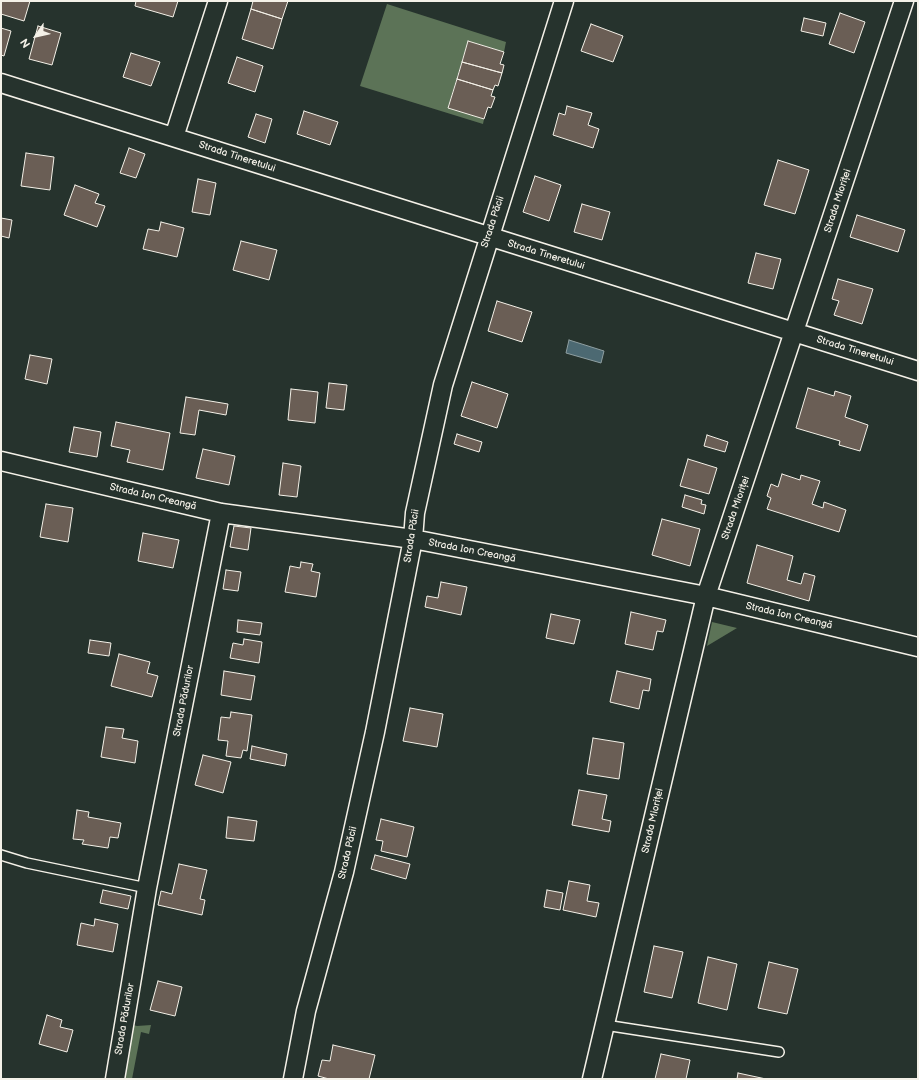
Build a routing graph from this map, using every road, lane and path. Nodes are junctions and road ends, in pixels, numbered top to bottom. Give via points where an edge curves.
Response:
1 (218, 1) edge
2 (564, 1) edge
3 (904, 1) edge
4 (1, 84) edge
5 (174, 137) junction
6 (488, 237) junction
7 (795, 332) junction
8 (918, 371) edge
9 (1, 461) edge
10 (221, 513) junction
11 (413, 539) junction
12 (706, 596) junction
13 (918, 647) edge
14 (1, 854) edge
15 (147, 888) junction
16 (604, 1025) junction
17 (779, 1052) dead end
18 (115, 1079) edge
19 (293, 1079) edge
20 (592, 1079) edge

1 - 5 street
2 - 6 street, Strada Păcii
3 - 7 street, Strada Mioriței
4 - 5 street, Strada Tineretului
5 - 6 street, Strada Tineretului
6 - 7 street, Strada Tineretului
6 - 11 street, Strada Păcii via 443,384 415,514
7 - 8 street, Strada Tineretului
7 - 12 street, Strada Mioriței
9 - 10 street, Strada Ion Creangă
10 - 11 street, Strada Ion Creangă
10 - 15 street, Strada Pădurilor
11 - 12 street, Strada Ion Creangă
11 - 19 street, Strada Păcii via 344,872 306,1011
12 - 13 street, Strada Ion Creangă
12 - 16 street, Strada Mioriței
14 - 15 lane via 27,863
15 - 18 street, Strada Pădurilor
16 - 17 lane
16 - 20 street, Strada Mioriței

